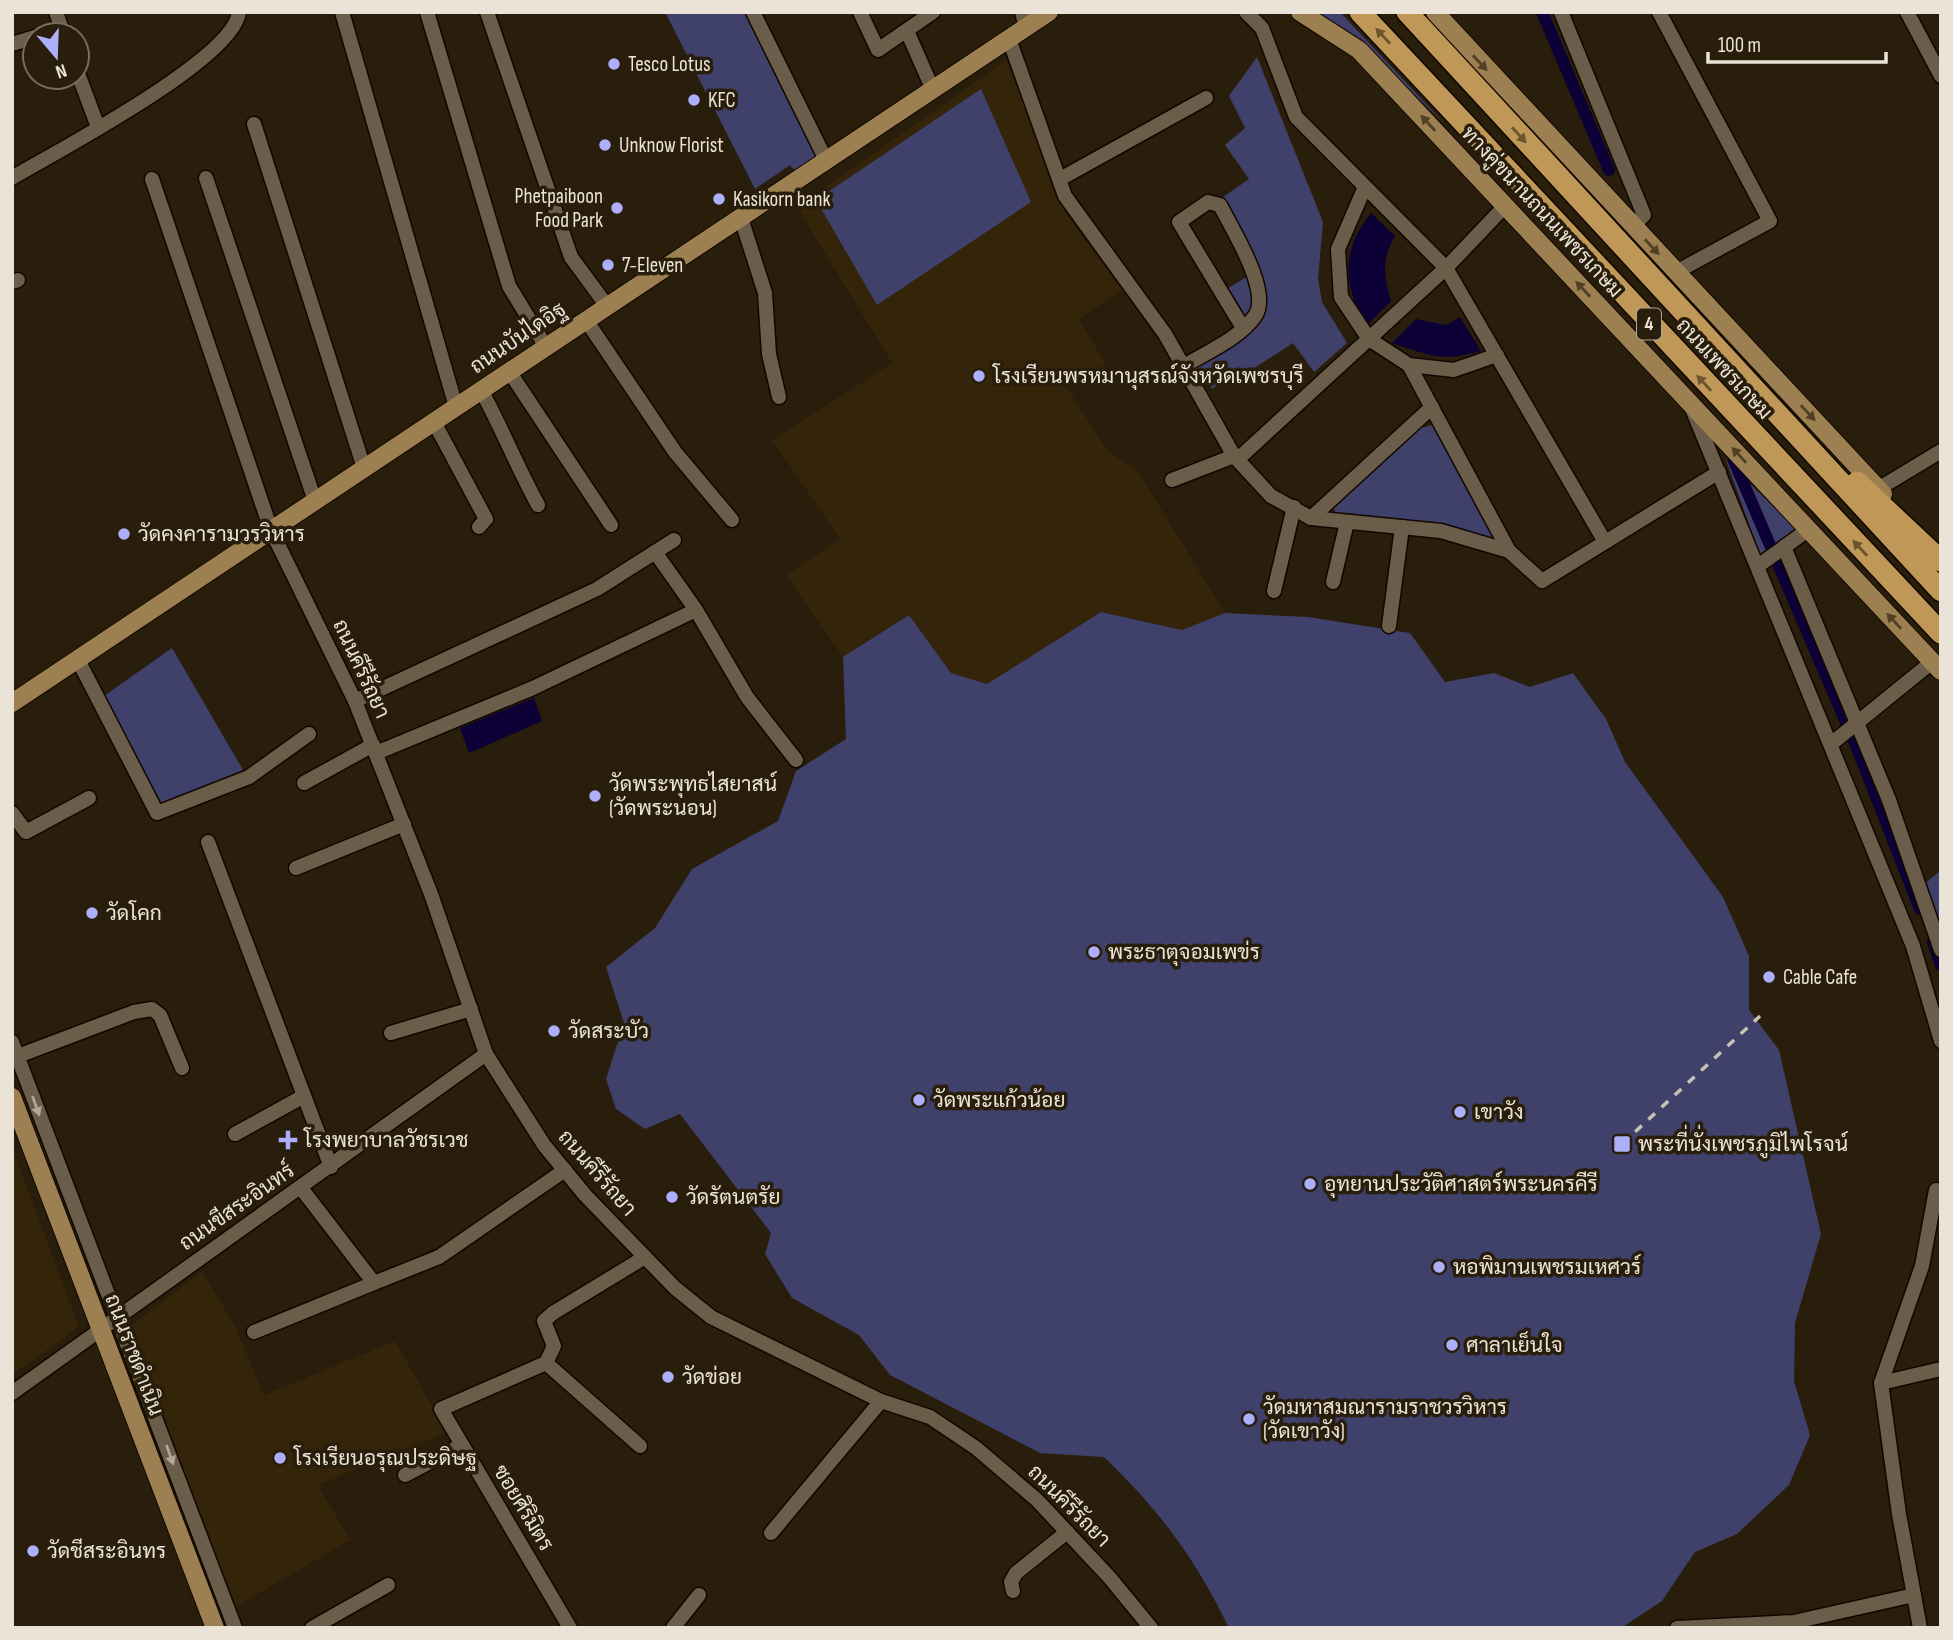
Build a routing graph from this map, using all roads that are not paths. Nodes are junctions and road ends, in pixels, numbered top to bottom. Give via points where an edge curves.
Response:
1 (239, 12) edge
2 (342, 12) edge
3 (427, 12) edge
4 (487, 12) edge
5 (753, 12) edge
6 (860, 12) edge
7 (933, 12) edge
8 (1049, 12) edge
9 (1246, 12) edge
10 (1300, 12) edge
11 (1360, 12) edge
12 (1407, 12) edge
13 (1435, 12) edge
14 (1561, 12) edge
15 (1659, 12) edge
16 (1910, 13) edge
17 (1024, 20) edge
18 (907, 31) junction
19 (1009, 39) junction
20 (1941, 76) edge
21 (933, 90) junction
22 (84, 91) edge
23 (1206, 98) dead end
24 (254, 124) dead end
25 (98, 127) junction
26 (827, 160) junction
27 (12, 178) edge
28 (206, 178) dead end
29 (152, 179) dead end
30 (1060, 179) junction
31 (1365, 187) junction
32 (1505, 206) junction
33 (741, 218) junction
34 (1633, 226) junction
35 (1446, 268) junction
36 (1676, 272) junction
37 (607, 306) junction
38 (586, 320) junction
39 (1243, 328) junction
40 (1369, 339) junction
41 (1707, 341) junction
42 (546, 346) junction
43 (1497, 355) junction
44 (1409, 365) junction
45 (1184, 366) junction
46 (509, 371) junction
47 (481, 390) junction
48 (779, 397) dead end
49 (1690, 404) junction
50 (456, 407) junction
51 (1432, 407) junction
52 (434, 422) junction
53 (1941, 451) edge
54 (1236, 458) junction
55 (363, 468) junction
56 (1719, 472) junction
57 (1172, 480) dead end
58 (1878, 489) junction
59 (315, 500) junction
60 (538, 505) dead end
61 (1294, 507) junction
62 (1311, 518) junction
63 (732, 520) dead end
64 (1347, 522) junction
65 (611, 525) dead end
66 (480, 527) dead end
67 (1402, 527) junction
68 (1809, 529) junction
69 (271, 530) junction
70 (674, 540) dead end
71 (1605, 542) junction
72 (1782, 549) junction
73 (1509, 551) junction
74 (655, 552) junction
75 (1941, 559) edge
76 (1760, 564) junction
77 (1333, 582) dead end
78 (1274, 591) dead end
79 (1941, 591) edge
80 (696, 610) junction
81 (1390, 626) dead end
82 (1941, 633) edge
83 (78, 660) junction
84 (1936, 666) edge
85 (355, 701) junction
86 (12, 704) edge
87 (1857, 723) junction
88 (309, 734) dead end
89 (1831, 744) junction
90 (374, 749) junction
91 (796, 760) dead end
92 (304, 783) dead end
93 (89, 798) dead end
94 (12, 813) edge
95 (404, 824) junction
96 (208, 842) dead end
97 (296, 867) dead end
98 (1941, 950) edge
99 (471, 1009) junction
100 (391, 1033) dead end
101 (1941, 1041) edge
102 (12, 1042) edge
103 (486, 1054) junction
104 (18, 1056) junction
105 (182, 1068) dead end
106 (304, 1096) junction
107 (12, 1097) edge
108 (235, 1134) dead end
109 (331, 1167) junction
110 (565, 1170) junction
111 (302, 1188) junction
112 (1936, 1190) dead end
113 (645, 1257) junction
114 (374, 1283) junction
115 (116, 1319) junction
116 (100, 1329) junction
117 (254, 1332) dead end
118 (546, 1363) junction
119 (1941, 1369) edge
120 (1881, 1383) junction
121 (12, 1393) edge
122 (881, 1401) junction
123 (157, 1420) junction
124 (138, 1426) junction
125 (462, 1445) junction
126 (640, 1446) dead end
127 (405, 1475) dead end
128 (1068, 1532) junction
129 (771, 1533) dead end
130 (388, 1585) dead end
131 (1013, 1591) dead end
132 (211, 1592) junction
133 (699, 1595) dead end
134 (1914, 1595) junction
135 (1794, 1625) edge
136 (215, 1628) edge
137 (235, 1628) edge
138 (312, 1628) edge
139 (570, 1628) edge
140 (673, 1628) edge
141 (1151, 1628) edge
142 (1677, 1628) edge
143 (1920, 1628) edge

1 - 25 street via 238,24 223,42 179,77
2 - 50 street
3 - 42 street via 509,286
4 - 37 street via 572,257
5 - 26 street
6 - 18 street via 878,50
7 - 18 street
8 - 17 main road, ถนนบันไดอิฐ
9 - 31 street via 1262,28 1296,117
32 -> 10 main road, ทางคู่ขนานถนนเพชรเกษม / 4 via 1359,50
82 -> 11 highway, ถนนเพชรเกษม / 4
12 -> 41 highway, ถนนเพชรเกษม / 4
13 -> 34 main road
14 - 34 street via 1644,215
15 - 36 street via 1770,220
16 - 20 street
17 - 19 main road, ถนนบันไดอิฐ
18 - 21 street
19 - 21 main road, ถนนบันไดอิฐ
19 - 30 street
21 - 26 main road, ถนนบันไดอิฐ
22 - 25 street
23 - 30 street
24 - 55 street
25 - 27 street
26 - 33 main road, ถนนบันไดอิฐ
28 - 59 street
29 - 69 street, ถนนคีรีรัถยา
30 - 45 street via 1071,206
31 - 35 street
31 - 40 street via 1338,250 1342,297
32 - 35 street
49 -> 32 main road, ทางคู่ขนานถนนเพชรเกษม / 4
33 - 37 main road, ถนนบันไดอิฐ
33 - 48 street via 765,293 769,354
34 -> 36 main road
35 - 40 street
35 - 43 street
36 -> 58 main road
37 - 38 main road, ถนนบันไดอิฐ
38 - 42 main road, ถนนบันไดอิฐ
38 - 63 street via 676,452
39 - 39 street via 1257,314 1256,279 1220,205 1208,202 1179,222
39 - 45 street
40 - 44 street
40 - 54 street
41 - 75 highway
41 - 79 highway, ถนนเพชรเกษม / 4
42 - 46 main road, ถนนบันไดอิฐ
43 - 44 street via 1454,370
43 - 71 street
44 - 51 street
45 - 54 street
46 - 47 main road, ถนนบันไดอิฐ
46 - 65 street
47 - 50 main road, ถนนบันไดอิฐ
47 - 60 street
49 - 56 street
68 -> 49 main road, ทางคู่ขนานถนนเพชรเกษม / 4
50 - 52 main road, ถนนบันไดอิฐ
51 - 62 street
51 - 73 street
52 - 55 main road, ถนนบันไดอิฐ
52 - 66 street via 486,519
53 - 58 street
54 - 57 street
54 - 61 street via 1271,496
55 - 59 main road, ถนนบันไดอิฐ
56 - 71 street
56 - 76 street
58 - 75 main road
59 - 69 main road, ถนนบันไดอิฐ
61 - 62 street
61 - 78 street
62 - 64 street
64 - 67 street
64 - 77 street
67 - 73 street via 1440,531
67 - 81 street
68 - 72 street
84 -> 68 main road, ทางคู่ขนานถนนเพชรเกษม / 4
69 - 83 main road, ถนนบันไดอิฐ
69 - 85 street, ถนนคีรีรัถยา
70 - 74 street
71 - 73 street via 1542,581
72 - 76 street
72 - 87 street
74 - 80 street
74 - 85 street via 597,589
76 - 89 street
80 - 90 street via 540,685
80 - 91 street via 747,697
83 - 86 main road, ถนนบันไดอิฐ
83 - 88 street via 157,813 249,777
84 - 87 street
85 - 90 street, ถนนคีรีรัถยา
87 - 89 street
87 - 98 street
89 - 101 street via 1913,946
90 - 92 street
90 - 95 street, ถนนคีรีรัถยา
93 - 94 street via 26,832
95 - 97 street
95 - 99 street, ถนนคีรีรัถยา
96 - 106 street
99 - 100 street
99 - 103 street, ถนนคีรีรัถยา
102 - 104 street
103 - 109 street, ถนนขีสระอินทร์
103 - 110 street, ถนนคีรีรัถยา
104 - 105 street via 152,1009 160,1015
104 -> 115 street
106 - 108 street
106 - 109 street
107 - 116 main road, ถนนราชดำเนิน
109 - 111 street, ถนนขีสระอินทร์
110 - 113 street, ถนนคีรีรัถยา
110 - 114 street via 439,1257
111 - 114 street
111 - 115 street, ถนนขีสระอินทร์
112 - 120 street via 1922,1266
113 - 118 street via 544,1321 554,1346
113 - 122 street, ถนนคีรีรัถยา via 711,1317
114 - 117 street
115 - 116 street, ถนนขีสระอินทร์
115 - 123 street
116 - 121 street, ถนนขีสระอินทร์
116 - 124 main road, ถนนราชดำเนิน
118 - 125 street, ซอยศิริมิตร via 441,1409
118 - 126 street
119 - 120 street
120 - 134 street
122 - 128 street, ถนนคีรีรัถยา via 930,1417 976,1448
122 - 129 street
123 - 124 street
123 -> 132 street
124 - 132 main road, ถนนราชดำเนิน
125 - 127 street
125 - 139 street, ซอยศิริมิตร
128 - 131 street via 1016,1573
128 - 141 street, ถนนคีรีรัถยา
130 - 138 street
132 - 136 main road, ถนนราชดำเนิน
132 - 137 street
133 - 140 street
134 - 135 street
134 - 143 street
135 - 142 street

